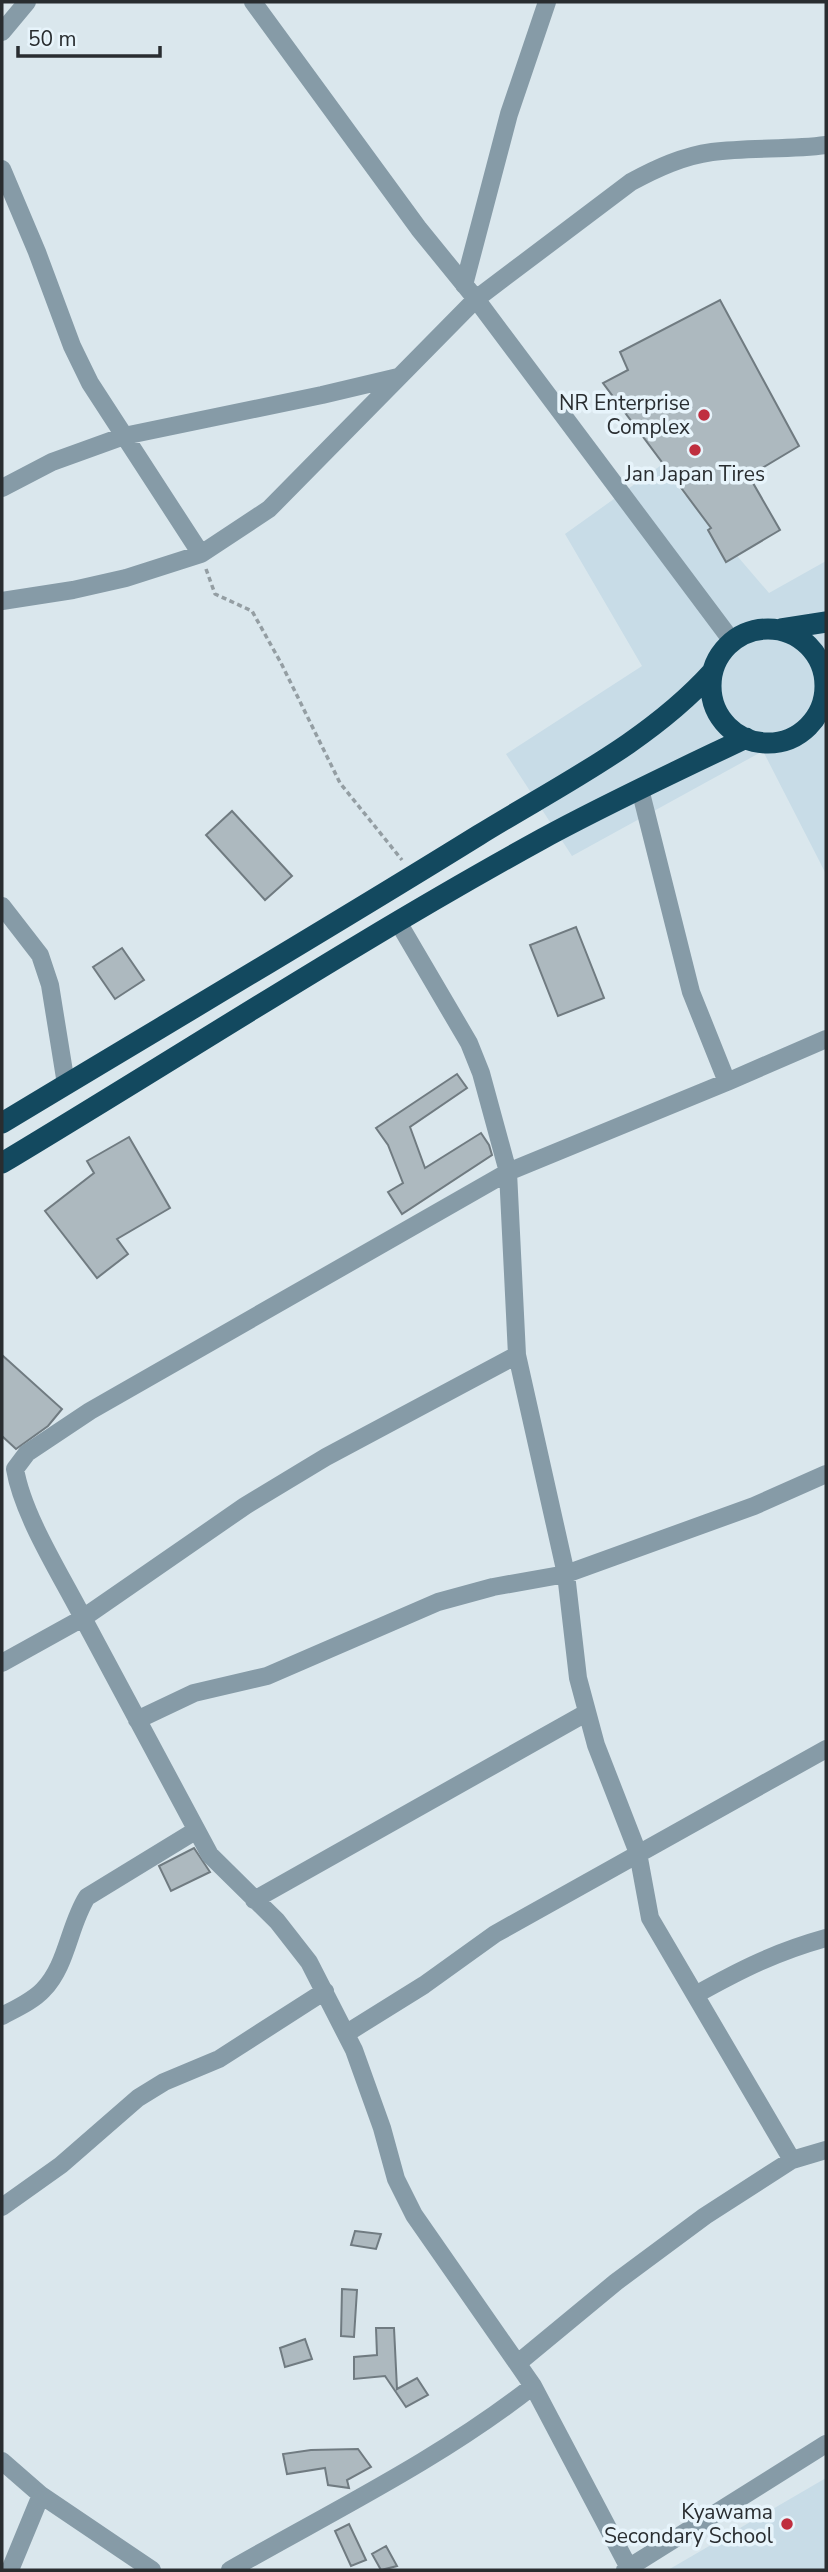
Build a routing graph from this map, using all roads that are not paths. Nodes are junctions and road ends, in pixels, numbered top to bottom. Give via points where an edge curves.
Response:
1 (27, 2) edge
2 (253, 2) edge
3 (547, 2) edge
4 (2, 32) edge
5 (826, 145) edge
6 (2, 169) edge
7 (464, 285) junction
8 (476, 299) junction
9 (398, 377) junction
10 (124, 436) junction
11 (2, 488) edge
12 (201, 554) junction
13 (2, 601) edge
14 (826, 622) edge
15 (779, 629) junction
16 (732, 641) junction
17 (713, 671) junction
18 (825, 703) edge
19 (746, 738) junction
20 (640, 789) junction
21 (2, 906) edge
22 (398, 922) junction
23 (826, 1039) edge
24 (727, 1082) junction
25 (66, 1084) junction
26 (2, 1123) edge
27 (2, 1163) edge
28 (508, 1172) junction
29 (517, 1355) junction
30 (826, 1474) edge
31 (566, 1574) junction
32 (83, 1618) junction
33 (2, 1663) edge
34 (586, 1713) junction
35 (137, 1720) junction
36 (826, 1749) edge
37 (195, 1831) junction
38 (638, 1853) junction
39 (254, 1900) junction
40 (826, 1938) edge
41 (325, 1992) junction
42 (697, 1994) junction
43 (2, 2016) edge
44 (346, 2033) junction
45 (826, 2150) edge
46 (792, 2160) junction
47 (2, 2207) edge
48 (518, 2363) junction
49 (533, 2386) junction
50 (826, 2444) edge
51 (2, 2461) edge
52 (41, 2495) junction
53 (627, 2569) edge
54 (10, 2570) edge
55 (152, 2570) edge
56 (230, 2570) edge

1 - 4 street
2 - 7 street
3 - 7 street via 509,114
5 - 8 street via 712,152 676,160 631,182
6 - 10 street via 72,346
7 - 8 street
8 - 9 street
8 - 16 street
9 - 10 street
9 - 12 street via 269,509
10 - 11 street via 52,462
10 - 12 street
12 - 13 street via 126,578
14 - 15 highway
15 - 16 highway via 759,629
15 - 18 highway via 801,638 818,656 825,678
16 - 17 highway
17 - 19 highway via 714,705 728,726
17 - 25 highway via 687,699 628,744
18 - 19 highway via 812,723 793,738 769,743
19 - 20 highway
20 - 22 highway
20 - 24 street via 691,992
21 - 25 street via 40,955 50,985
22 - 27 highway
22 - 28 street via 469,1043
23 - 24 street
24 - 28 street
25 - 26 highway
28 - 29 street
28 - 32 street via 90,1411 19,1461 17,1480
29 - 31 street
29 - 32 street via 326,1457 245,1506
30 - 31 street via 754,1506
31 - 34 street
31 - 35 street via 438,1602 267,1676 194,1693
32 - 33 street
32 - 35 street
34 - 38 street
34 - 39 street
35 - 37 street
36 - 38 street
37 - 39 street via 210,1855
37 - 43 street via 88,1897 51,1980 35,1997
38 - 42 street via 650,1918
38 - 44 street via 495,1934
39 - 41 street via 292,1939
40 - 42 street via 783,1950
41 - 44 street
41 - 47 street via 219,2059 138,2098 61,2165
42 - 46 street
44 - 48 street via 396,2179 414,2216
45 - 46 street
46 - 48 street via 615,2282
48 - 49 street
49 - 53 street
49 - 56 street via 431,2458
50 - 53 street
51 - 52 street
52 - 54 street
52 - 55 street

